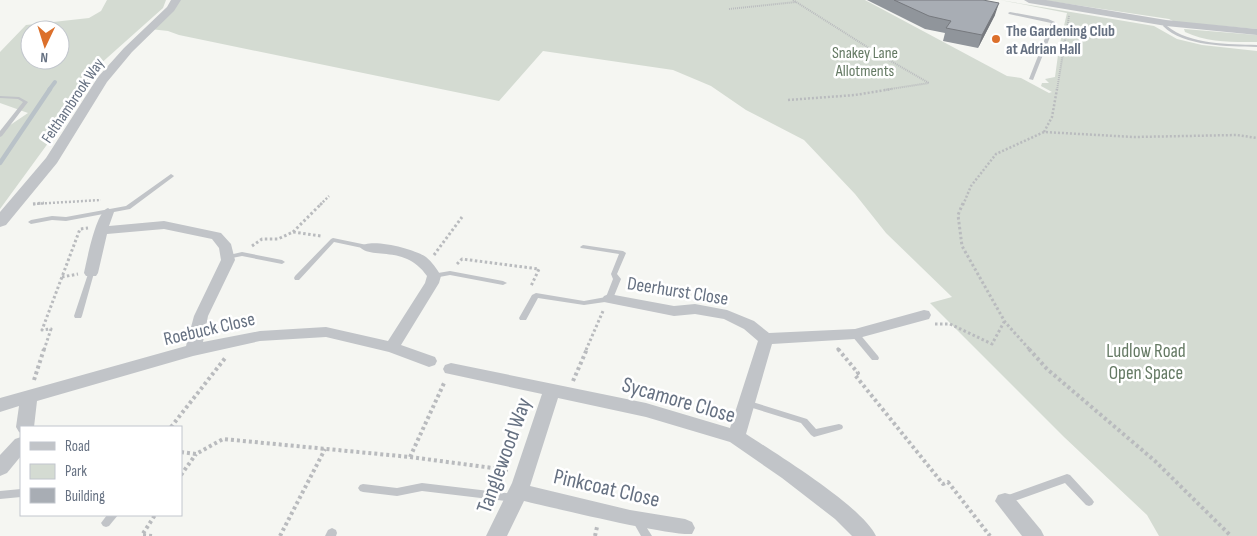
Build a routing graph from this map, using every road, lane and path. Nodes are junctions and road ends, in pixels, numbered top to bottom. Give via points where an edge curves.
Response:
1 (176, 0) edge
2 (794, 0) edge
3 (1029, 0) edge
4 (797, 2) junction
5 (729, 9) dead end
6 (1069, 12) dead end
7 (1010, 13) dead end
8 (1166, 23) junction
9 (1257, 32) edge
10 (1257, 46) edge
11 (1031, 79) dead end
12 (0, 96) edge
13 (788, 100) dead end
14 (1044, 132) junction
15 (0, 135) edge
16 (1257, 138) edge
17 (172, 176) dead end
18 (329, 196) dead end
19 (15, 206) junction
20 (462, 217) dead end
21 (103, 220) junction
22 (0, 222) edge
23 (31, 222) dead end
24 (293, 232) junction
25 (333, 240) junction
26 (367, 247) joint
27 (583, 247) dead end
28 (242, 254) junction
29 (227, 257) junction
30 (282, 262) dead end
31 (425, 262) junction
32 (91, 273) joint
33 (450, 273) junction
34 (434, 276) junction
35 (297, 278) dead end
36 (503, 283) dead end
37 (536, 295) junction
38 (608, 299) junction
39 (78, 316) dead end
40 (523, 318) dead end
41 (928, 320) joint
42 (1004, 322) junction
43 (855, 334) junction
44 (827, 336) junction
45 (766, 339) junction
46 (234, 340) junction
47 (392, 346) junction
48 (193, 350) junction
49 (874, 358) dead end
50 (429, 361) dead end
51 (451, 369) joint
52 (560, 392) junction
53 (29, 397) junction
54 (746, 403) junction
55 (0, 405) edge
56 (25, 426) edge
57 (172, 426) edge
58 (839, 427) dead end
59 (736, 437) junction
60 (20, 445) edge
61 (325, 449) junction
62 (182, 452) edge
63 (196, 454) junction
64 (410, 457) junction
65 (0, 468) edge
66 (182, 474) edge
67 (520, 487) junction
68 (363, 488) dead end
69 (20, 493) edge
70 (0, 495) edge
71 (1005, 501) joint
72 (1089, 502) dead end
73 (154, 516) edge
74 (642, 528) edge
75 (685, 528) dead end
76 (152, 536) edge
77 (280, 536) edge
78 (496, 536) edge
79 (866, 536) edge
80 (990, 536) edge
81 (1034, 536) edge
82 (1231, 536) edge

1 - 19 street, Felthambrook Way via 171,10 128,50 102,80 52,160
2 - 4 path
3 - 8 street
4 - 5 path
4 - 13 path via 929,83 855,96
6 - 14 path via 1052,117
7 - 11 lane via 1053,22 1048,42 1038,56
8 - 9 street
8 - 10 lane via 1173,34 1191,39
12 - 15 lane via 26,102
14 - 16 path
14 - 42 path via 996,154 970,186 958,214 962,246
17 - 21 lane via 128,208
18 - 24 path
19 - 21 path via 103,200
19 - 22 street, Felthambrook Way
20 - 31 path
21 - 23 lane via 52,218
21 - 29 street via 134,226 164,225 216,236 226,247
21 - 32 street
21 - 53 path via 80,230 42,330 51,329
24 - 25 path
24 - 28 path via 287,238 262,239
25 - 26 lane
25 - 35 lane
26 - 31 street via 408,253
27 - 38 lane via 623,254
28 - 29 lane
28 - 30 lane
29 - 48 street via 202,316
31 - 34 street
32 - 39 lane
33 - 34 lane
33 - 36 lane
33 - 37 path via 462,259 539,270 526,294
34 - 47 street
37 - 38 lane via 584,303
37 - 40 lane
38 - 45 street, Deerhurst Close via 674,311 695,309 727,315 749,325
38 - 52 path
41 - 42 path via 950,324 992,344
41 - 43 street
42 - 82 path via 1047,369 1155,461
43 - 44 street
43 - 49 lane
44 - 45 street
44 - 80 path via 943,484 948,482
45 - 54 street
46 - 47 street, Roebuck Close via 326,332
46 - 48 street, Roebuck Close
46 - 57 path via 230,351
47 - 50 street, Roebuck Close
48 - 53 street, Roebuck Close
51 - 52 street, Sycamore Close
51 - 64 path
52 - 59 street, Sycamore Close via 646,410
52 - 67 street, Tanglewood Way
53 - 55 street, Roebuck Close
53 - 56 street
54 - 58 lane via 804,420 814,433
54 - 59 street
59 - 79 street, Sycamore Close via 789,472
60 - 65 street
61 - 63 path via 223,439
61 - 64 path
61 - 77 path
62 - 63 path
63 - 66 path
64 - 67 path
67 - 68 lane via 422,487 397,492
67 - 74 street, Pinkcoat Close
67 - 78 street, Tanglewood Way
69 - 70 lane
71 - 72 lane via 1067,478
71 - 81 street
73 - 76 path via 142,535
74 - 75 street, Pinkcoat Close

